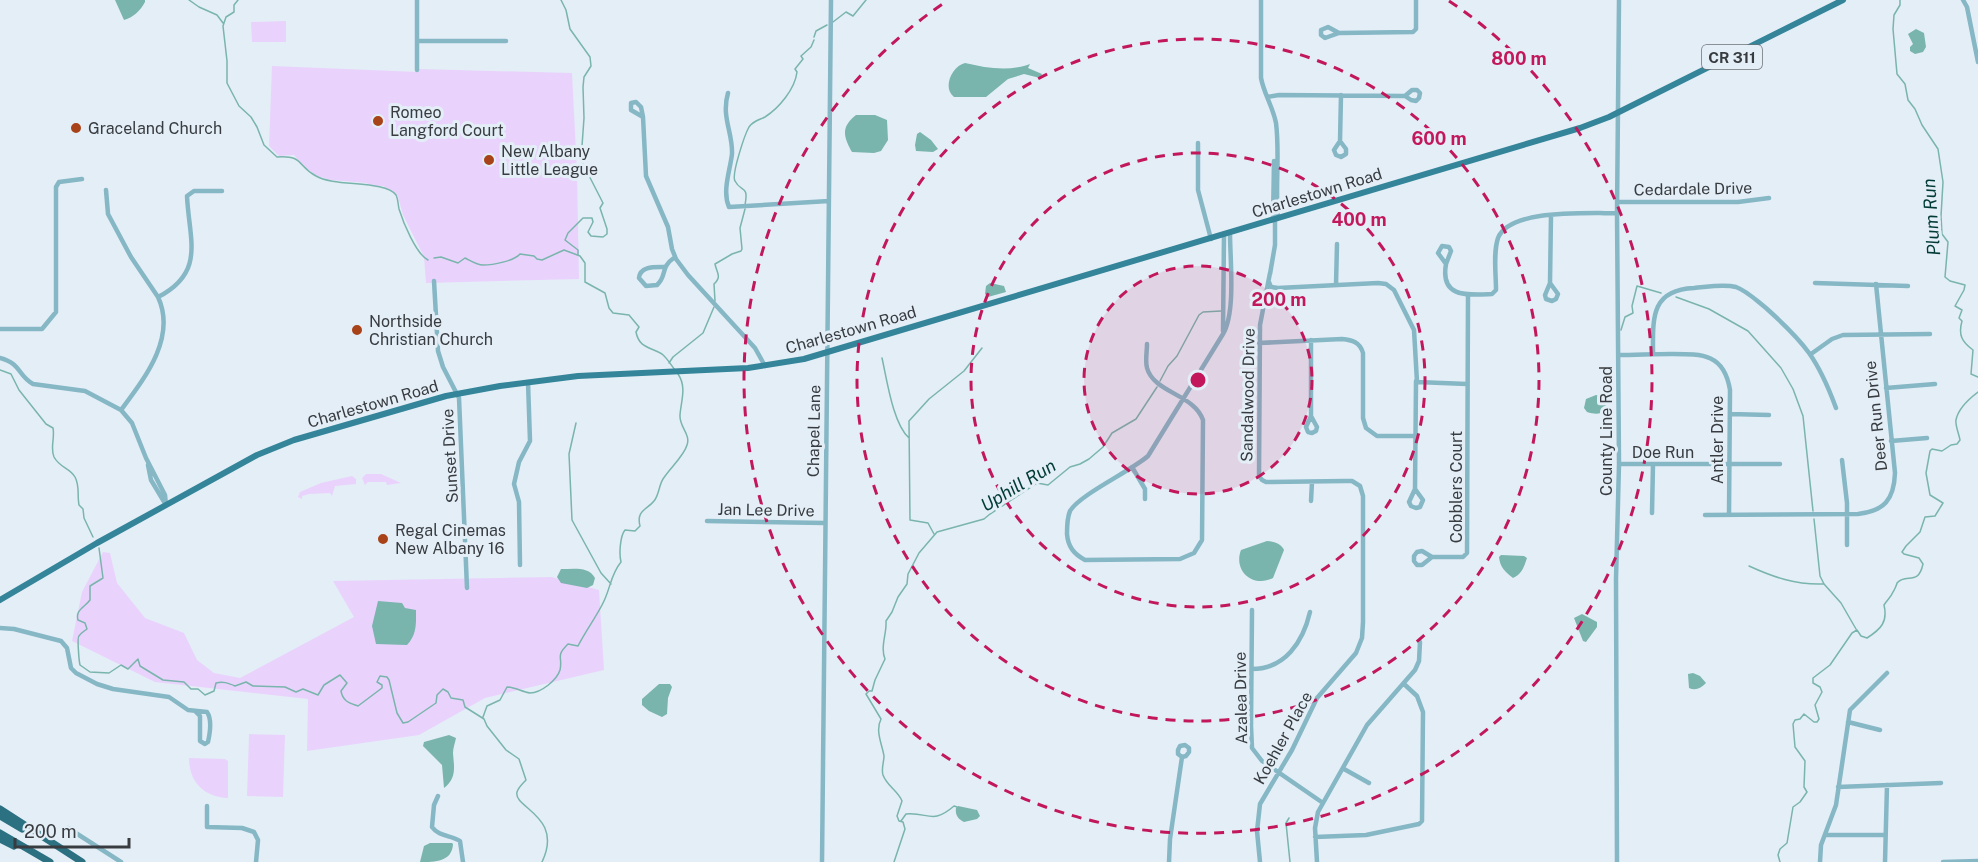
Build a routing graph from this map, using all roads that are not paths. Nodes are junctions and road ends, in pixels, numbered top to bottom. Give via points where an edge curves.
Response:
1 (417, 0) edge
2 (831, 0) edge
3 (1261, 0) edge
4 (1416, 0) edge
5 (1619, 0) edge
6 (1844, 0) edge
7 (1963, 0) edge
8 (1339, 33) dead end
9 (417, 41) junction
10 (506, 41) dead end
11 (1978, 62) edge
12 (417, 70) dead end
13 (728, 93) dead end
14 (1341, 95) junction
15 (1405, 96) dead end
16 (1267, 97) junction
17 (1619, 112) junction
18 (643, 117) dead end
19 (1340, 141) dead end
20 (1198, 143) dead end
21 (82, 179) dead end
22 (105, 190) dead end
23 (222, 191) dead end
24 (1770, 198) dead end
25 (828, 201) junction
26 (1617, 202) junction
27 (1617, 213) junction
28 (1551, 215) junction
29 (1275, 219) junction
30 (1227, 234) junction
31 (1211, 239) junction
32 (1336, 244) dead end
33 (675, 257) junction
34 (1446, 264) dead end
35 (664, 267) junction
36 (1270, 273) junction
37 (434, 281) dead end
38 (1550, 283) dead end
39 (1815, 283) dead end
40 (1876, 284) junction
41 (1336, 285) junction
42 (1908, 286) dead end
43 (1468, 294) junction
44 (158, 297) junction
45 (0, 329) edge
46 (1880, 334) junction
47 (1930, 334) dead end
48 (1311, 340) junction
49 (1260, 343) junction
50 (1148, 344) dead end
51 (827, 354) junction
52 (1653, 354) junction
53 (1811, 354) junction
54 (1618, 355) junction
55 (0, 358) edge
56 (765, 366) junction
57 (1416, 381) junction
58 (528, 382) junction
59 (1467, 384) junction
60 (1935, 384) dead end
61 (1886, 388) junction
62 (458, 394) junction
63 (1184, 399) junction
64 (1836, 408) dead end
65 (122, 410) junction
66 (1730, 414) junction
67 (1769, 415) dead end
68 (1311, 416) dead end
69 (1416, 436) junction
70 (1927, 438) dead end
71 (1891, 441) junction
72 (1842, 460) dead end
73 (1619, 464) junction
74 (1653, 464) junction
75 (1730, 464) junction
76 (1780, 464) dead end
77 (1132, 467) junction
78 (1312, 482) junction
79 (1415, 489) dead end
80 (1145, 499) dead end
81 (1311, 501) dead end
82 (166, 505) junction
83 (1652, 513) dead end
84 (1729, 514) junction
85 (1848, 514) junction
86 (1705, 515) dead end
87 (706, 520) dead end
88 (825, 523) junction
89 (1847, 545) dead end
90 (1432, 557) dead end
91 (520, 565) dead end
92 (1362, 566) joint
93 (467, 588) dead end
94 (0, 600) edge
95 (1252, 610) dead end
96 (1310, 612) dead end
97 (0, 628) edge
98 (1420, 642) dead end
99 (1252, 669) junction
100 (1887, 673) dead end
101 (1404, 684) junction
102 (195, 711) junction
103 (1848, 722) junction
104 (1880, 730) dead end
105 (1182, 757) dead end
106 (1344, 769) junction
107 (1279, 772) junction
108 (1369, 783) dead end
109 (1941, 783) dead end
110 (1887, 785) junction
111 (1838, 787) junction
112 (438, 796) dead end
113 (1323, 803) junction
114 (207, 806) dead end
115 (0, 809) edge
116 (0, 816) edge
117 (68, 828) dead end
118 (0, 833) edge
119 (1825, 835) junction
120 (1886, 835) junction
121 (1315, 837) junction
122 (0, 839) edge
123 (1978, 861) edge
124 (48, 862) edge
125 (80, 862) edge
126 (121, 862) edge
127 (256, 862) edge
128 (463, 862) edge
129 (822, 862) edge
130 (1169, 862) edge
131 (1260, 862) edge
132 (1317, 862) edge
133 (1617, 862) edge
134 (1820, 862) edge
135 (1885, 862) edge
136 (1942, 862) edge
137 (1956, 862) edge

1 - 9 street
2 - 25 street, Chapel Lane
3 - 16 street, Sandalwood Drive via 1261,78
4 - 8 street via 1413,32
5 - 17 street, County Line Road
6 - 17 main road, CR 311
7 - 11 street
9 - 10 street
9 - 12 street
13 - 25 street via 726,114 732,153 728,205 733,208
14 - 15 street
14 - 16 street
14 - 19 street
16 - 29 street, Sandalwood Drive via 1275,119
17 - 26 street, County Line Road
17 - 29 main road, Charlestown Road via 1556,136
18 - 33 street via 646,176 668,227
20 - 31 street via 1198,190
21 - 45 street via 59,182 56,187 54,316 42,329
22 - 44 street via 108,214
23 - 44 street via 194,191 187,196 192,246 189,269 173,289
24 - 26 street, Cedardale Drive via 1738,202
25 - 51 street, Chapel Lane
26 - 27 street, County Line Road
27 - 28 street
27 - 54 street, County Line Road
28 - 38 street
28 - 43 street via 1505,229 1497,244 1496,292
29 - 30 main road, Charlestown Road
29 - 36 street, Sandalwood Drive
30 - 31 main road, Charlestown Road
30 - 63 street via 1228,323
31 - 51 main road, Charlestown Road
32 - 41 street
33 - 35 street
33 - 56 street via 755,348
34 - 43 street via 1449,287
35 - 35 street via 657,285 646,286 639,278 644,269
36 - 41 street via 1269,284 1273,288
36 - 49 street, Sandalwood Drive via 1260,321
37 - 62 street via 438,351
39 - 40 street
40 - 42 street
40 - 46 street, Deer Run Drive
41 - 57 street via 1378,283 1394,290 1415,333
43 - 59 street
44 - 65 street via 163,314 160,348
46 - 47 street
46 - 53 street via 1843,335
46 - 61 street, Deer Run Drive
48 - 49 street
48 - 68 street
48 - 69 street via 1346,339 1357,343 1363,353 1366,428 1377,436
49 - 78 street, Sandalwood Drive via 1260,479
50 - 63 street via 1147,364 1152,377
51 - 56 main road, Charlestown Road
51 - 88 street, Chapel Lane
52 - 53 street via 1654,316 1668,294 1685,288 1730,286 1753,297
52 - 54 street, Antler Drive
52 - 66 street, Antler Drive via 1700,354 1714,360 1728,378
53 - 64 street via 1826,379
54 - 73 street, County Line Road
55 - 65 street via 15,364 33,384 85,391
56 - 58 main road, Charlestown Road
57 - 59 street
57 - 69 street
58 - 62 main road, Charlestown Road
58 - 91 street via 530,441 514,484 519,502
59 - 90 street, Cobblers Court via 1467,553 1463,557
60 - 61 street
61 - 71 street, Deer Run Drive
62 - 82 main road, Charlestown Road via 281,445
62 - 93 street, Sunset Drive
63 - 77 street via 1151,452
63 - 77 street via 1197,408 1204,424 1202,536 1190,556 1095,561 1081,558 1072,549 1067,523 1073,506
65 - 82 street via 132,423 151,480
66 - 67 street
66 - 75 street, Antler Drive
69 - 79 street
70 - 71 street
71 - 85 street, Deer Run Drive via 1895,474 1891,496 1875,511
72 - 85 street
73 - 74 street, Doe Run
73 - 133 street, County Line Road
74 - 75 street, Doe Run
74 - 83 street
75 - 76 street, Doe Run
75 - 84 street, Antler Drive
77 - 80 street via 1145,489
78 - 81 street
78 - 92 street, Sandalwood Drive via 1352,481 1360,486
82 - 94 main road, Charlestown Road
84 - 85 street, Deer Run Drive
84 - 86 street, Deer Run Drive
85 - 89 street
87 - 88 street, Jan Lee Drive
88 - 129 street, Chapel Lane
92 - 107 street, Koehler Place via 1362,633 1358,648 1317,698
95 - 99 street, Azalea Drive
96 - 99 street via 1303,635 1284,657 1272,667
97 - 102 street via 61,641 67,648 71,668 97,684 168,697
98 - 101 street via 1417,665
99 - 107 street, Azalea Drive via 1252,748
100 - 103 street via 1852,706
101 - 106 street via 1367,725
101 - 121 street via 1422,707 1422,821 1366,835
102 - 102 street via 200,716 200,741 205,744 209,740 210,715
103 - 104 street
103 - 111 street
105 - 130 street
106 - 108 street
106 - 113 street
107 - 113 street, Azalea Drive
107 - 131 street, Koehler Place via 1259,809
109 - 110 street
110 - 111 street
110 - 120 street
111 - 119 street
112 - 128 street via 432,827 441,835 460,841
113 - 121 street via 1316,817
114 - 127 street via 207,827 254,832 258,840
115 - 125 highway
116 - 125 highway
117 - 126 street
118 - 124 highway
119 - 120 street
119 - 134 street
120 - 135 street
121 - 132 street
122 - 124 highway
123 - 137 street
136 - 137 street

